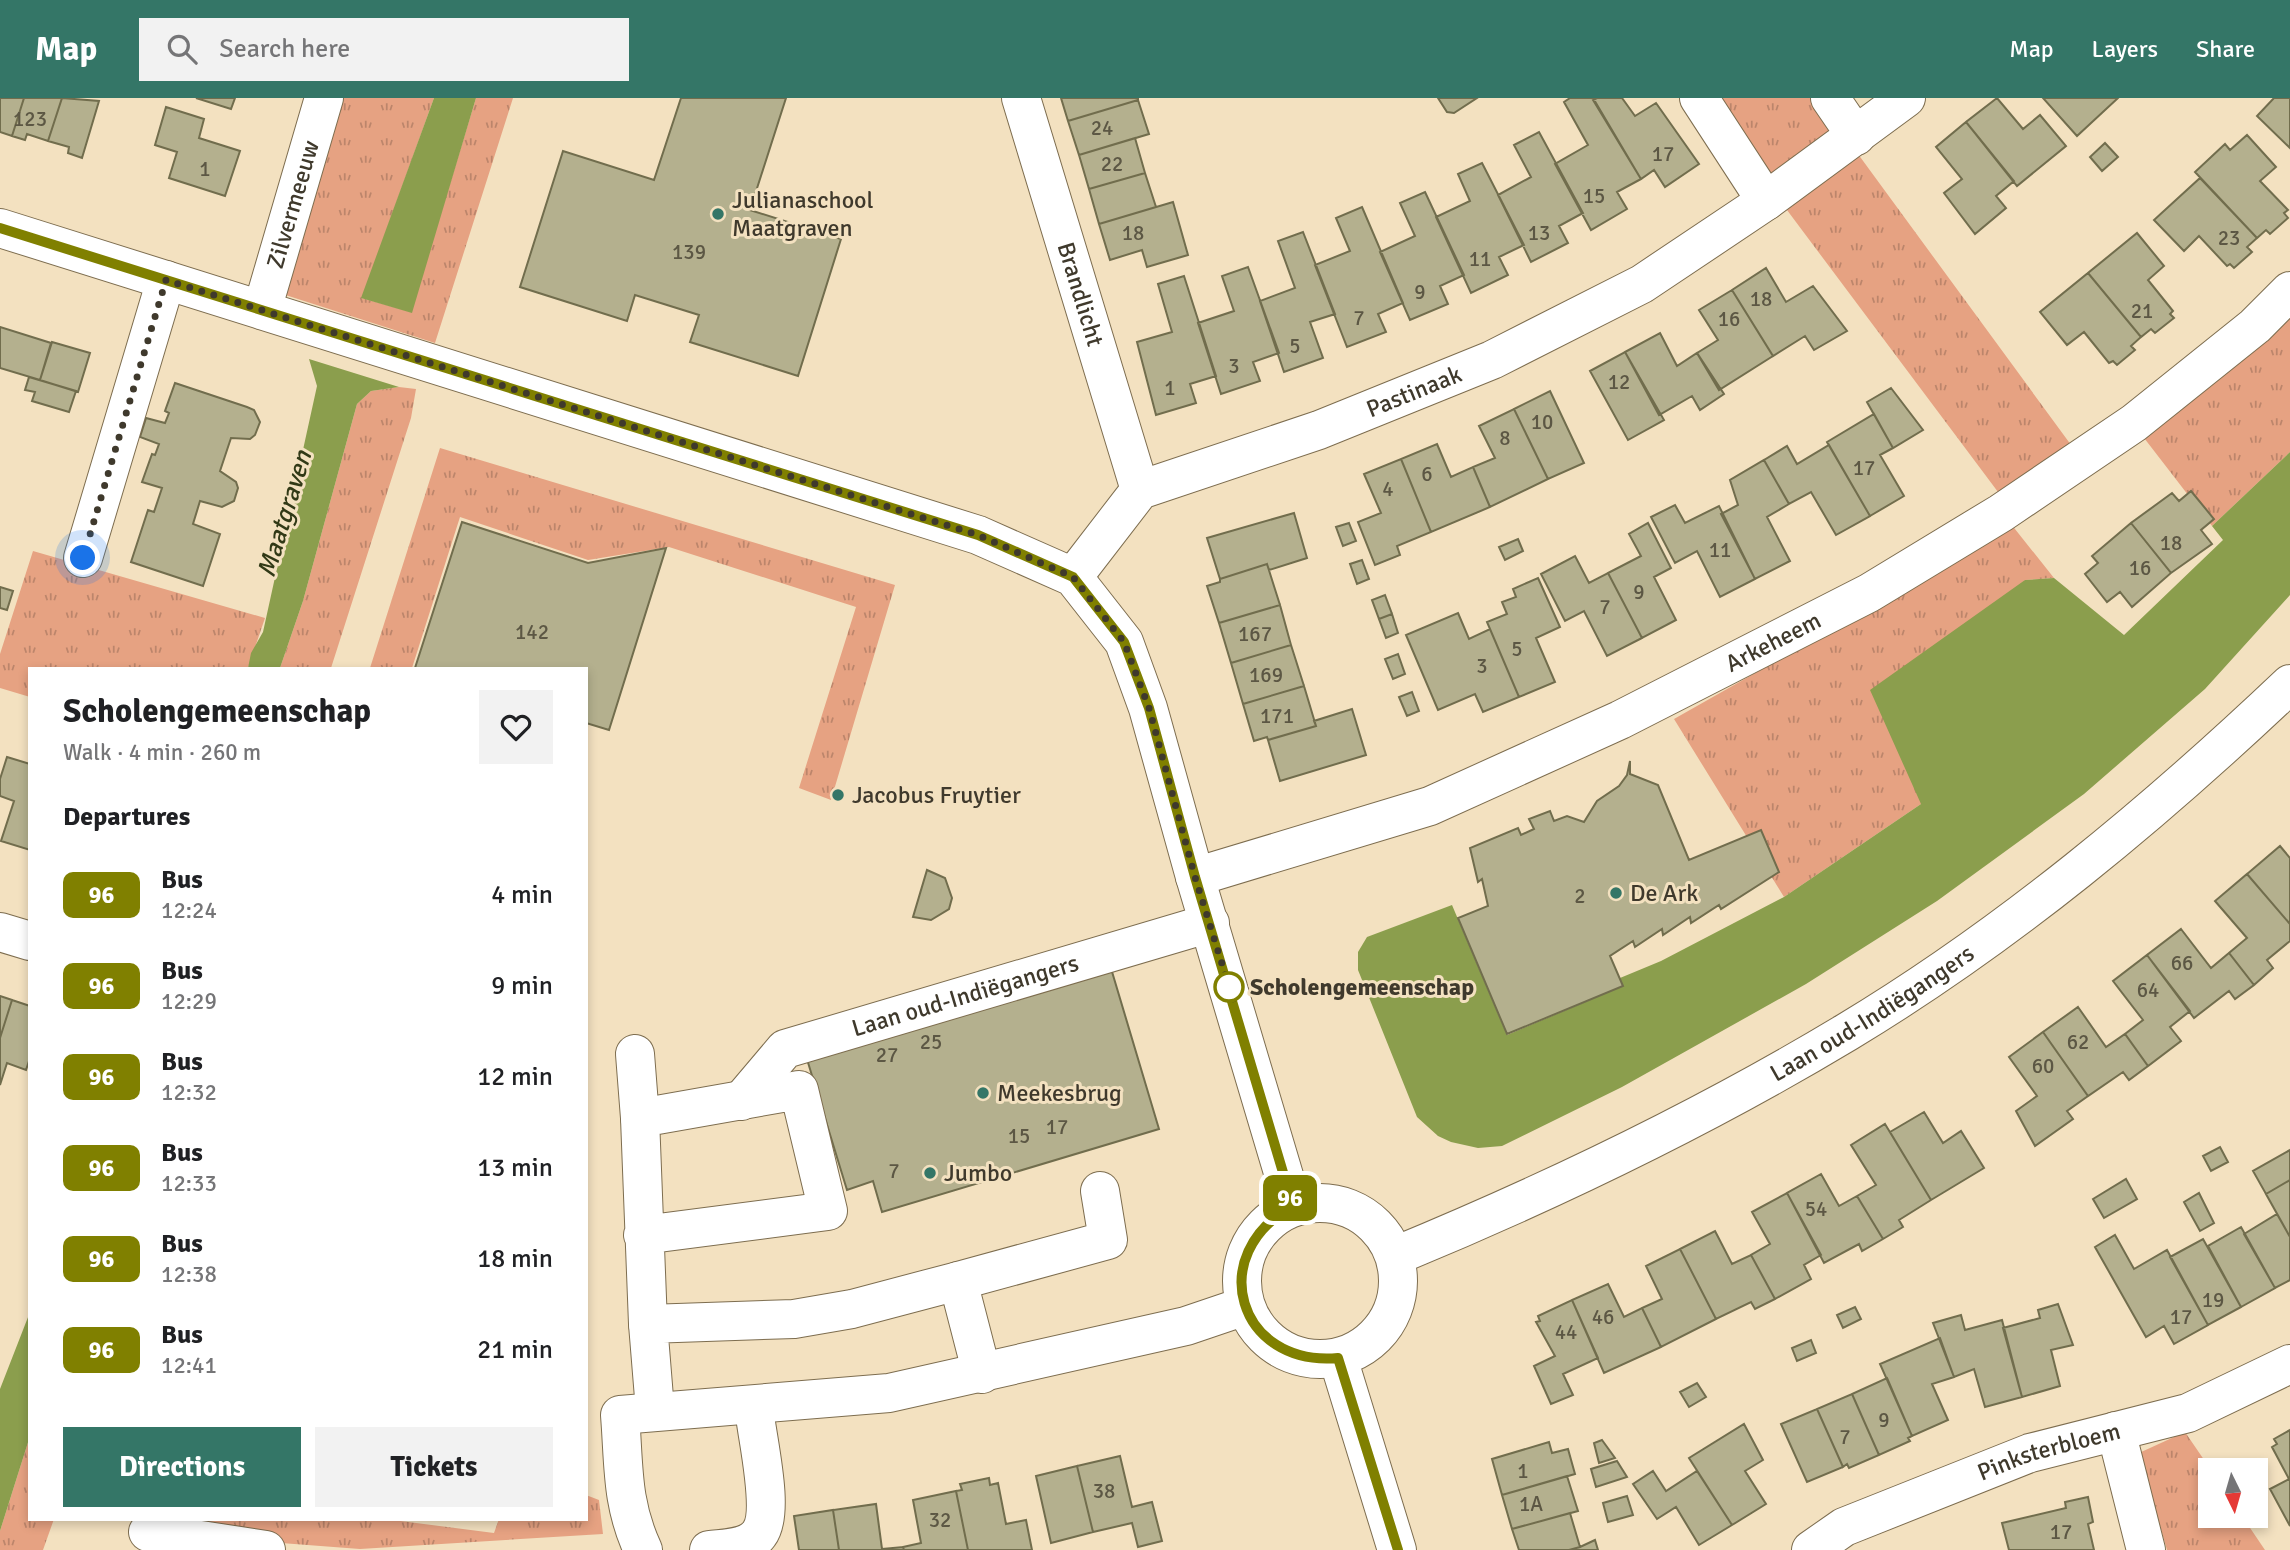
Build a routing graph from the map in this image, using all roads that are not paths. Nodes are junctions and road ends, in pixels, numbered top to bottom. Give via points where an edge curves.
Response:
1 (324, 98) edge
2 (1021, 98) edge
3 (1699, 98) edge
4 (1830, 98) edge
5 (1906, 98) edge
6 (1856, 136) junction
7 (1766, 201) junction
8 (0, 228) edge
9 (166, 280) junction
10 (2290, 291) edge
11 (262, 310) junction
12 (1140, 490) junction
13 (83, 558) dead end
14 (1073, 577) junction
15 (2290, 684) edge
16 (1195, 877) junction
17 (1210, 923) junction
18 (0, 932) edge
19 (28, 940) edge
20 (635, 1054) dead end
21 (741, 1101) junction
22 (639, 1118) junction
23 (1100, 1191) dead end
24 (1293, 1206) junction
25 (643, 1235) junction
26 (1395, 1256) junction
27 (958, 1281) junction
28 (1245, 1306) junction
29 (648, 1324) junction
30 (1338, 1358) junction
31 (2290, 1364) edge
32 (982, 1374) junction
33 (754, 1406) junction
34 (655, 1410) junction
35 (2116, 1431) junction
36 (148, 1532) dead end
37 (266, 1550) edge
38 (643, 1550) edge
39 (709, 1550) edge
40 (1397, 1550) edge
41 (1811, 1550) edge
42 (2146, 1550) edge

1 - 11 street, Zilvermeeuw
2 - 12 street, Brandlicht
3 - 7 street
4 - 6 street
5 - 6 street, Pastinaak
6 - 7 street, Pastinaak
7 - 12 street, Pastinaak via 1642,284 1492,360 1319,430
8 - 9 street
9 - 11 street
9 - 13 street
10 - 16 street, Arkeheem via 2255,326 2134,423 2001,513 1869,593 1620,720 1430,806
11 - 14 street via 978,535
12 - 14 street
14 - 16 street via 1124,642 1149,708
15 - 26 street, Laan oud-Indiëgangers via 2108,846 1982,942 1848,1031 1684,1122
16 - 17 street
17 - 21 street, Laan oud-Indiëgangers via 785,1049
17 - 24 street
18 - 19 street
20 - 22 street
21 - 22 street
21 - 25 street via 799,1090 828,1211
22 - 25 street
23 - 27 street via 1108,1240
24 - 26 street via 1343,1205 1366,1216 1384,1234
24 - 28 street via 1271,1218 1244,1257
25 - 29 street
26 - 30 street via 1399,1282 1395,1308 1381,1330 1362,1347
27 - 29 street via 852,1310 794,1319
27 - 32 street
28 - 30 street via 1271,1343 1314,1360
28 - 32 street via 1186,1326
29 - 34 street
30 - 40 street
31 - 35 street, Pinksterbloem via 2188,1413
32 - 33 street via 889,1393
33 - 34 street
33 - 39 street via 765,1518 759,1535 742,1546
34 - 38 street via 620,1415 623,1489
35 - 41 street, Pinksterbloem via 2007,1462 1844,1527
35 - 42 street
36 - 37 street

